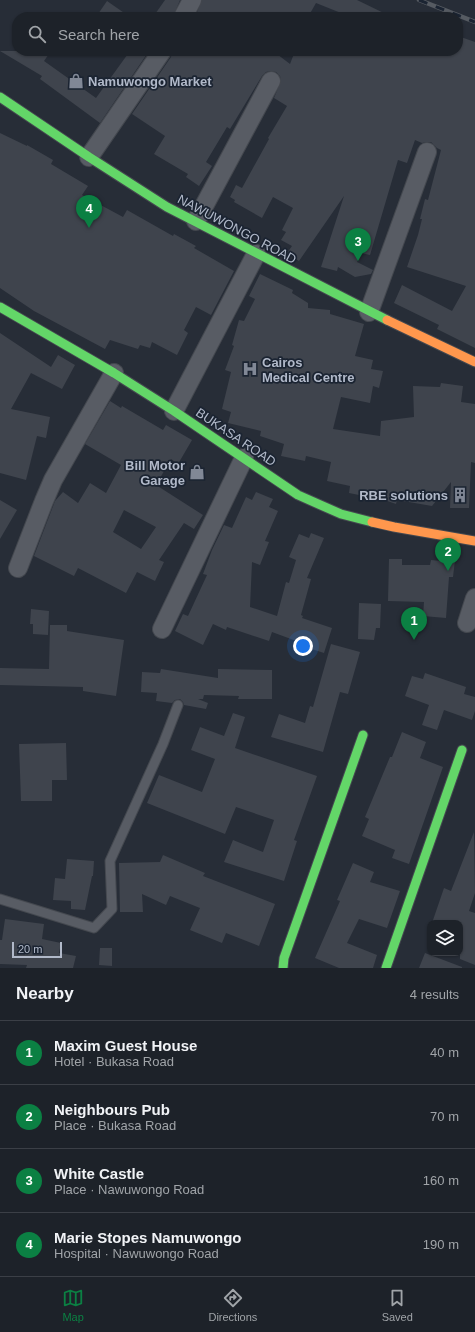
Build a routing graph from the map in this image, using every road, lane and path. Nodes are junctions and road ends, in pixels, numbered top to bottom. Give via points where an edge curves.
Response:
1 (192, 0) edge
2 (186, 12) edge
3 (159, 56) edge
4 (270, 81) dead end
5 (0, 96) edge
6 (427, 152) dead end
7 (89, 157) junction
8 (196, 221) junction
9 (256, 254) junction
10 (0, 307) edge
11 (369, 312) junction
12 (475, 362) edge
13 (114, 373) junction
14 (174, 410) junction
15 (244, 458) junction
16 (475, 541) edge
17 (18, 568) dead end
18 (475, 598) edge
19 (467, 623) dead end
20 (162, 629) dead end
21 (178, 705) dead end
22 (363, 735) dead end
23 (462, 750) dead end
24 (0, 899) edge
25 (284, 968) edge
26 (386, 968) edge

1 - 2 street
3 - 7 street
4 - 8 street
5 - 7 street, NAWUWONGO ROAD
6 - 11 street
7 - 8 street, NAWUWONGO ROAD via 168,207
8 - 9 street, NAWUWONGO ROAD
9 - 11 street, NAWUWONGO ROAD
9 - 14 street
10 - 13 street, BUKASA ROAD
11 - 12 street, NAWUWONGO ROAD
13 - 14 street, BUKASA ROAD
13 - 17 street via 53,480
14 - 15 street, BUKASA ROAD
15 - 16 street, BUKASA ROAD via 298,495 341,514 394,527
15 - 20 street
18 - 19 street
21 - 24 lane via 110,861 112,909 94,928
22 - 25 street via 284,958
23 - 26 street

